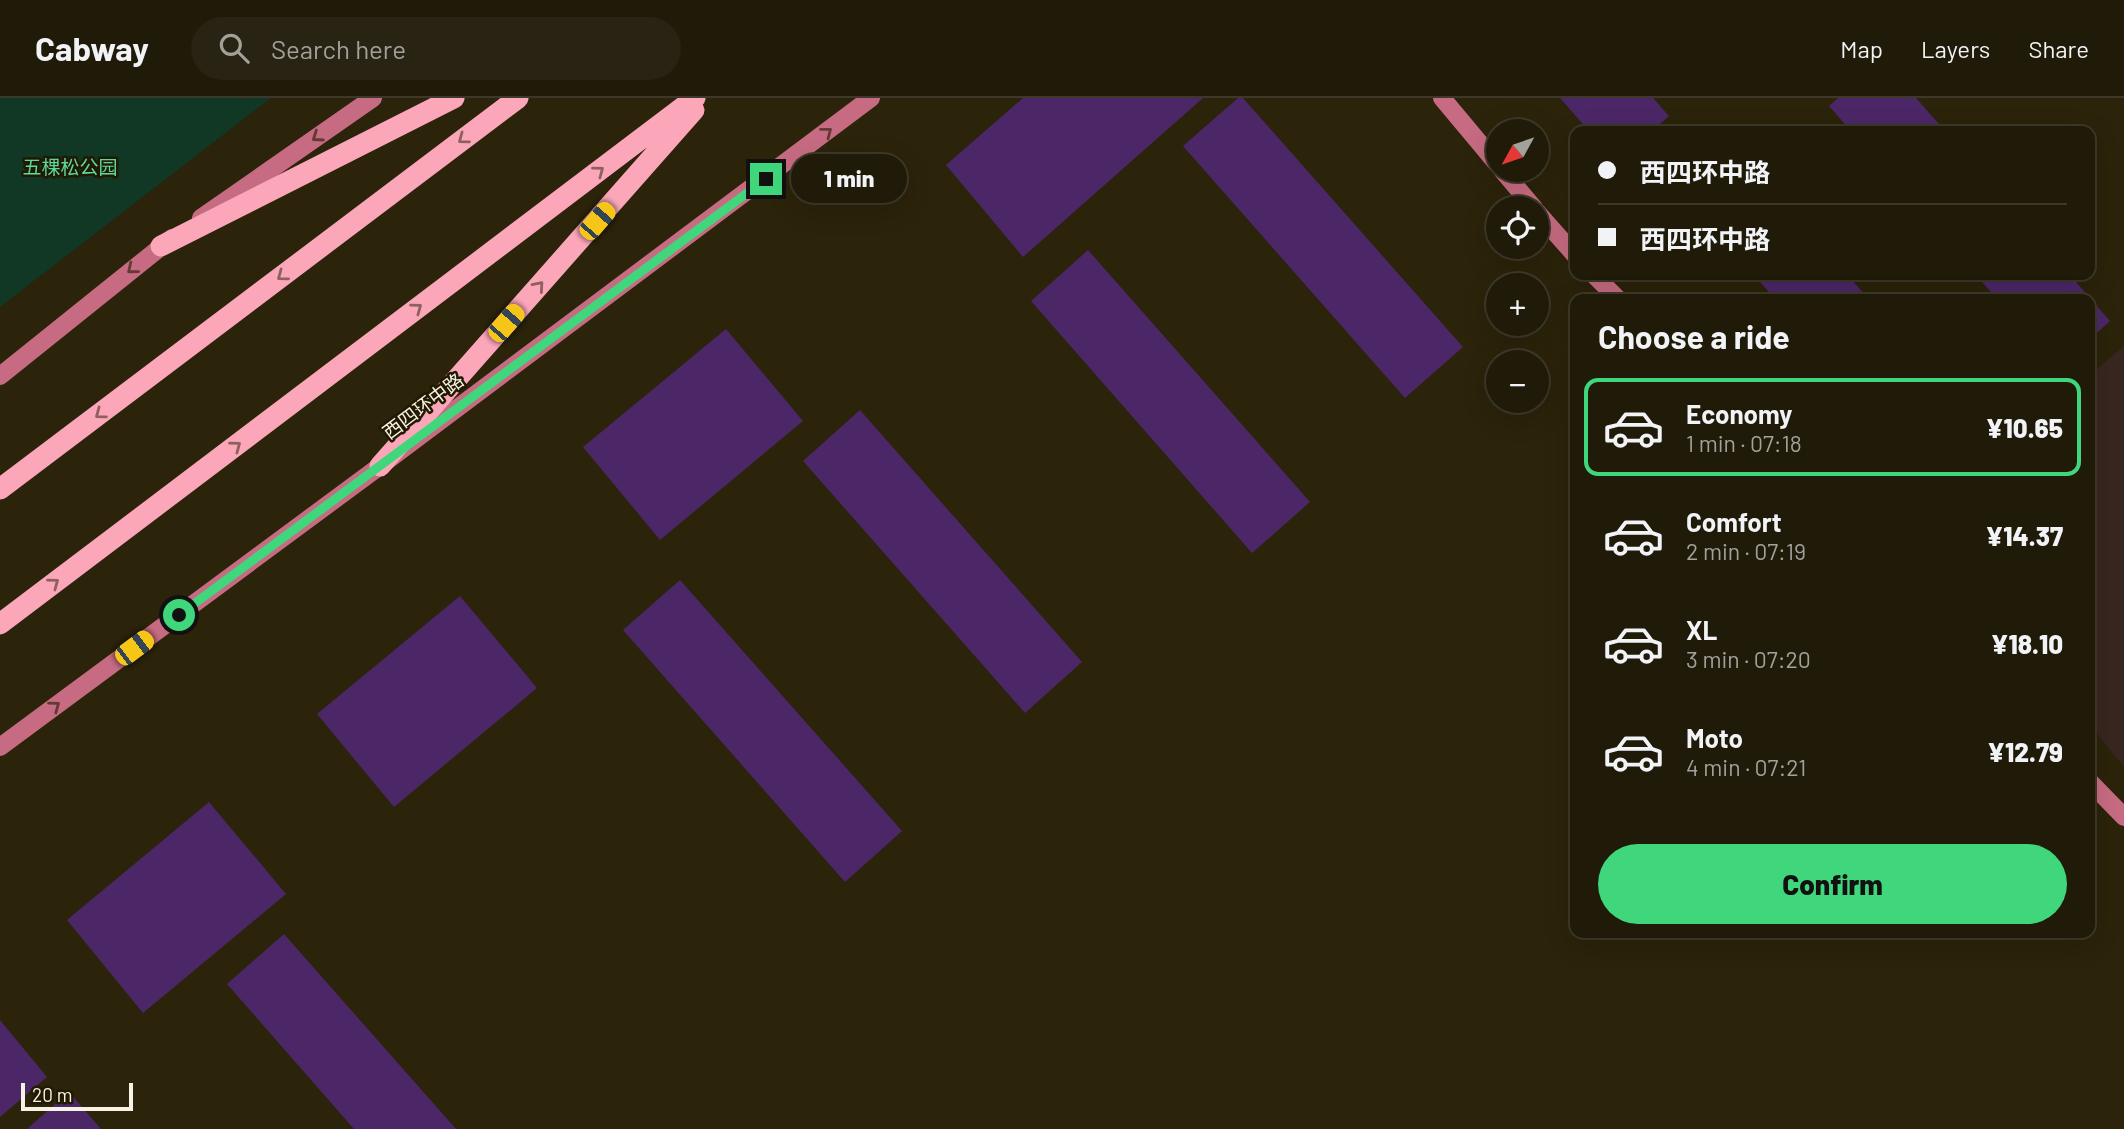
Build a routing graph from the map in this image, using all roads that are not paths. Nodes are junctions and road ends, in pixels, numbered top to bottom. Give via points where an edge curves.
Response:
1 (373, 98) edge
2 (454, 98) edge
3 (517, 98) edge
4 (695, 98) edge
5 (705, 98) edge
6 (871, 98) edge
7 (1442, 98) edge
8 (1486, 151) edge
9 (1512, 182) edge
10 (1523, 196) edge
11 (1549, 226) edge
12 (161, 246) junction
13 (1570, 249) edge
14 (1599, 280) edge
15 (1613, 294) edge
16 (0, 376) edge
17 (380, 466) junction
18 (0, 489) edge
19 (0, 624) edge
20 (0, 747) edge
21 (2095, 787) edge
22 (2124, 817) edge

1 -> 12 street
2 - 12 highway
3 -> 18 highway
19 -> 4 highway
17 -> 5 highway
17 -> 6 street, 西四环中路
7 - 8 street
9 - 10 street
11 - 13 street
12 -> 16 street
14 - 15 street
20 -> 17 street, 西四环中路
21 - 22 street

